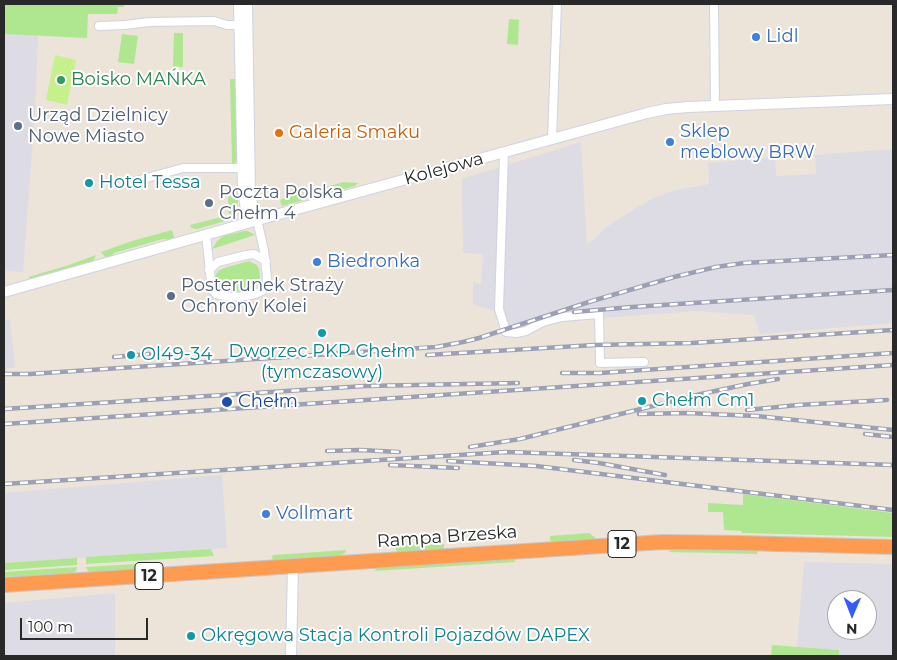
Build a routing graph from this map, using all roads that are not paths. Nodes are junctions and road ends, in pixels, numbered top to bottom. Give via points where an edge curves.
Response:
1 (239, 4) edge
2 (247, 4) edge
3 (557, 4) edge
4 (714, 4) edge
5 (243, 25) junction
6 (99, 26) dead end
7 (893, 98) edge
8 (715, 105) junction
9 (552, 139) junction
10 (504, 153) junction
11 (246, 168) junction
12 (132, 182) dead end
13 (254, 221) junction
14 (206, 235) junction
15 (266, 261) junction
16 (210, 270) junction
17 (4, 292) edge
18 (644, 362) dead end
19 (893, 547) edge
20 (293, 566) junction
21 (4, 585) edge
22 (290, 656) edge

1 - 5 street
2 - 5 street
3 - 9 street
4 - 8 street
5 - 6 street via 214,21
5 - 11 street
7 - 8 street, Kolejowa
8 - 9 street, Kolejowa via 666,109
9 - 10 street, Kolejowa
10 - 13 street, Kolejowa
10 - 18 street via 499,309 506,332 526,331 543,322 562,318 599,314 600,364
11 - 12 street via 183,168
11 - 13 street
13 - 14 street, Kolejowa
13 - 15 street via 262,237
14 - 16 street
14 - 17 street, Kolejowa
15 - 16 street via 254,254 246,255 218,262
15 - 16 street via 266,286 262,291 246,296 216,294 210,285
19 - 20 highway, Rampa Brzeska / 12 via 662,542
20 - 21 highway, Rampa Brzeska / 12
20 - 22 street

